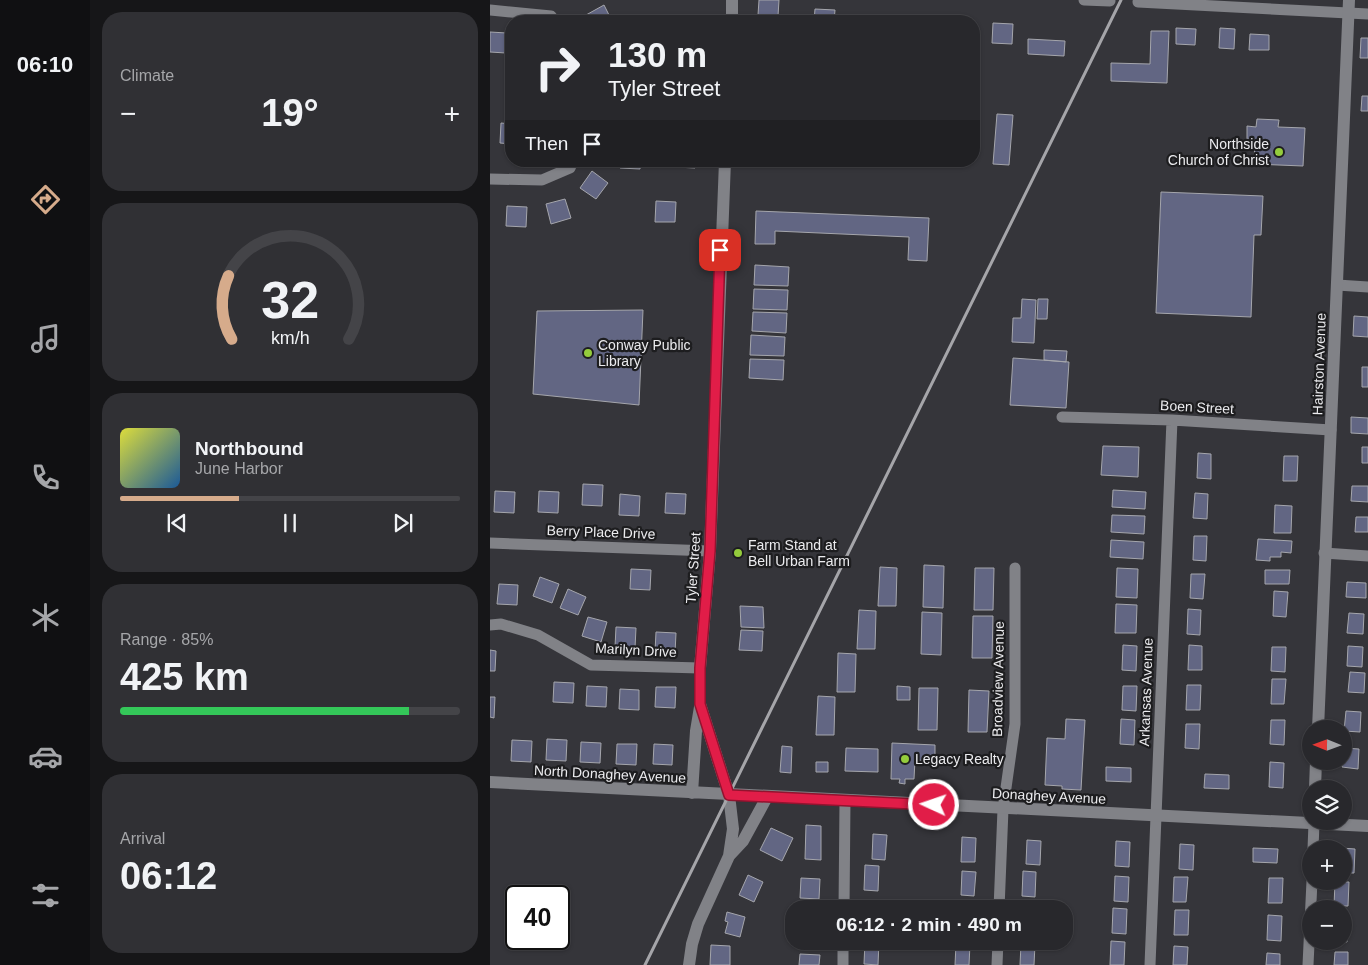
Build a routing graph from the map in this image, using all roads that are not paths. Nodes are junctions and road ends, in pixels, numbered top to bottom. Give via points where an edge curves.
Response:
1 (732, 0) edge
2 (1084, 0) edge
3 (1110, 1) edge
4 (1138, 2) dead end
5 (1348, 6) edge
6 (490, 10) edge
7 (1368, 14) edge
8 (542, 15) edge
9 (732, 15) edge
10 (570, 167) edge
11 (725, 167) edge
12 (490, 179) edge
13 (1337, 285) junction
14 (1368, 286) edge
15 (1062, 417) dead end
16 (1172, 420) junction
17 (1331, 430) junction
18 (490, 543) edge
19 (710, 551) junction
20 (1324, 553) junction
21 (1368, 556) edge
22 (1015, 568) dead end
23 (490, 625) edge
24 (700, 668) junction
25 (700, 704) junction
26 (1318, 720) edge
27 (490, 782) edge
28 (692, 793) junction
29 (729, 795) junction
30 (767, 797) junction
31 (846, 801) junction
32 (1003, 809) junction
33 (1156, 815) junction
34 (1302, 821) edge
35 (1352, 825) edge
36 (1368, 826) edge
37 (729, 856) junction
38 (1312, 890) edge
39 (844, 900) edge
40 (999, 900) edge
41 (843, 950) edge
42 (998, 950) edge
43 (689, 965) edge
44 (843, 965) edge
45 (997, 965) edge
46 (1150, 965) edge
47 (1308, 965) edge

1 - 9 street
2 - 3 street
4 - 5 street
5 - 7 street
5 - 13 street, Hairston Avenue
6 - 8 street
10 - 12 street via 542,180
11 - 19 street, Tyler Street
13 - 14 street
13 - 17 street, Hairston Avenue
15 - 16 street, Boen Street
16 - 17 street, Boen Street
16 - 33 street, Arkansas Avenue
17 - 20 street, Hairston Avenue
18 - 19 street, Berry Place Drive
19 - 24 street, Tyler Street
20 - 21 street
20 - 26 street, Hairston Avenue
22 - 32 street, Broadview Avenue via 1015,724
23 - 24 street, Marilyn Drive via 500,624 538,635 591,665
24 - 25 street, Tyler Street
25 - 28 street
25 - 29 street, Tyler Street
27 - 28 street, North Donaghey Avenue
28 - 29 street, North Donaghey Avenue
29 - 30 street, Donaghey Avenue
29 - 37 street, Tyler Street via 733,829
30 - 31 street, Donaghey Avenue
30 - 37 street via 743,841
31 - 32 street, Donaghey Avenue
31 - 39 street
32 - 33 street, Donaghey Avenue
32 - 40 street, Broadview Avenue
33 - 34 street, Donaghey Avenue
33 - 46 street, Arkansas Avenue
35 - 36 street, Donaghey Avenue
37 - 43 street, Tyler Street via 698,924
38 - 47 street
41 - 44 street
42 - 45 street

